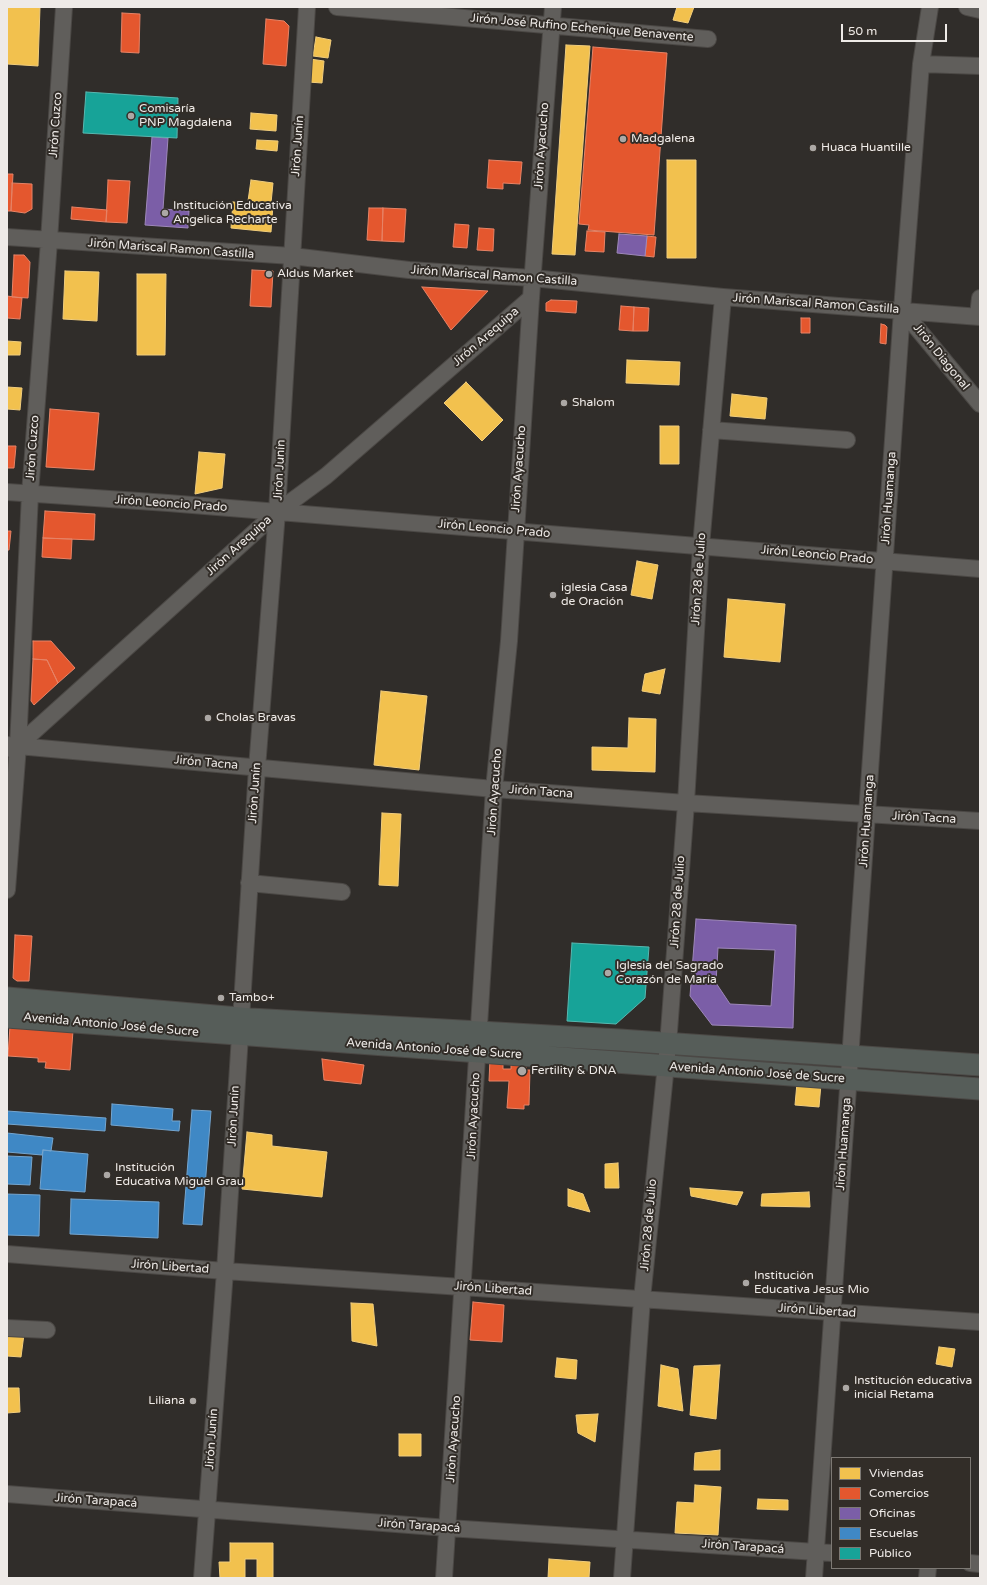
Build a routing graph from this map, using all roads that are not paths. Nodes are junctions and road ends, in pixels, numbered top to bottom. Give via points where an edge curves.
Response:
1 (64, 7) edge
2 (307, 7) edge
3 (336, 7) edge
4 (553, 7) edge
5 (930, 7) edge
6 (967, 7) edge
7 (980, 10) edge
8 (552, 26) junction
9 (708, 39) dead end
10 (921, 64) junction
11 (980, 66) edge
12 (7, 237) edge
13 (49, 241) junction
14 (292, 256) junction
15 (532, 278) junction
16 (722, 297) junction
17 (531, 298) junction
18 (980, 298) edge
19 (902, 310) junction
20 (979, 317) edge
21 (980, 404) edge
22 (711, 430) junction
23 (847, 440) dead end
24 (7, 492) edge
25 (30, 494) junction
26 (277, 512) junction
27 (515, 531) junction
28 (701, 546) junction
29 (885, 561) junction
30 (980, 569) edge
31 (10, 748) edge
32 (257, 768) junction
33 (494, 789) junction
34 (686, 803) junction
35 (867, 814) junction
36 (980, 821) edge
37 (249, 883) junction
38 (7, 890) edge
39 (342, 892) dead end
40 (7, 998) edge
41 (7, 1017) edge
42 (239, 1026) junction
43 (479, 1032) junction
44 (668, 1044) junction
45 (478, 1052) junction
46 (850, 1056) junction
47 (980, 1065) edge
48 (666, 1066) junction
49 (849, 1080) junction
50 (980, 1089) edge
51 (7, 1254) edge
52 (225, 1271) junction
53 (463, 1287) junction
54 (642, 1299) junction
55 (832, 1312) junction
56 (980, 1322) edge
57 (7, 1328) edge
58 (47, 1330) dead end
59 (7, 1494) edge
60 (207, 1509) junction
61 (448, 1528) junction
62 (624, 1540) junction
63 (816, 1552) junction
64 (831, 1553) edge
65 (202, 1578) edge
66 (444, 1578) edge
67 (622, 1578) edge
68 (814, 1578) edge

1 - 13 street, Jirón Cuzco
2 - 14 street, Jirón Junín
3 - 8 street, Jirón José Rufino Echenique Benavente
4 - 8 street, Jirón Ayacucho
5 - 10 street, Jirón Huamanga
6 - 7 street
8 - 9 street, Jirón José Rufino Echenique Benavente
8 - 15 street, Jirón Ayacucho
10 - 11 street
10 - 19 street, Jirón Huamanga
12 - 13 street, Jirón Mariscal Ramon Castilla
13 - 14 street, Jirón Mariscal Ramon Castilla
13 - 25 street, Jirón Cuzco
14 - 15 street, Jirón Mariscal Ramon Castilla via 410,270
14 - 26 street, Jirón Junín
15 - 16 street, Jirón Mariscal Ramon Castilla
15 - 17 street, Jirón Ayacucho
16 - 19 street, Jirón Mariscal Ramon Castilla
16 - 22 street, Jirón 28 de Julio
17 - 26 street, Jirón Arequipa via 326,476
17 - 27 street, Jirón Ayacucho
18 - 20 street
19 - 20 street, Jirón Mariscal Ramon Castilla
19 - 21 street, Jirón Diagonal
19 - 29 street, Jirón Huamanga
22 - 23 street
22 - 28 street, Jirón 28 de Julio
24 - 25 street, Jirón Leoncio Prado
25 - 26 street, Jirón Leoncio Prado
25 - 31 street, Jirón Cuzco
26 - 27 street, Jirón Leoncio Prado
26 - 31 street, Jirón Arequipa
26 - 32 street, Jirón Junín
27 - 28 street, Jirón Leoncio Prado
27 - 33 street, Jirón Ayacucho via 509,641
28 - 29 street, Jirón Leoncio Prado
28 - 34 street, Jirón 28 de Julio
29 - 30 street, Jirón Leoncio Prado
29 - 35 street, Jirón Huamanga
31 - 32 street, Jirón Tacna
31 - 38 street, Jirón Cuzco
32 - 33 street, Jirón Tacna
32 - 37 street, Jirón Junín
33 - 34 street, Jirón Tacna
33 - 43 street, Jirón Ayacucho
34 - 35 street, Jirón Tacna
34 - 44 street, Jirón 28 de Julio
35 - 36 street, Jirón Tacna
35 - 46 street, Jirón Huamanga
37 - 39 street
37 - 42 street, Jirón Junín
40 - 42 main road, Avenida Antonio José de Sucre
41 - 42 main road, Avenida Antonio José de Sucre
42 - 43 main road, Avenida Antonio José de Sucre
42 - 45 main road, Avenida Antonio José de Sucre
42 - 52 street, Jirón Junín
43 - 44 main road, Avenida Antonio José de Sucre
43 - 45 street, Jirón Ayacucho
44 - 46 main road, Avenida Antonio José de Sucre
44 - 48 street, Jirón 28 de Julio
45 - 48 main road, Avenida Antonio José de Sucre
45 - 53 street, Jirón Ayacucho
46 - 47 main road, Avenida Antonio José de Sucre
46 - 49 street, Jirón Huamanga
48 - 49 main road, Avenida Antonio José de Sucre
48 - 54 street, Jirón 28 de Julio
49 - 50 main road, Avenida Antonio José de Sucre
49 - 55 street, Jirón Huamanga
51 - 52 street, Jirón Libertad
52 - 53 street, Jirón Libertad
52 - 60 street, Jirón Junín
53 - 54 street, Jirón Libertad
53 - 61 street, Jirón Ayacucho
54 - 55 street, Jirón Libertad
54 - 62 street, Jirón 28 de Julio
55 - 56 street, Jirón Libertad
55 - 63 street, Jirón Huamanga
57 - 58 street
59 - 60 street, Jirón Tarapacá
60 - 61 street, Jirón Tarapacá
60 - 65 street, Jirón Junín
61 - 62 street, Jirón Tarapacá
61 - 66 street, Jirón Ayacucho
62 - 63 street, Jirón Tarapacá
62 - 67 street, Jirón 28 de Julio
63 - 64 street, Jirón Tarapacá
63 - 68 street, Jirón Huamanga

